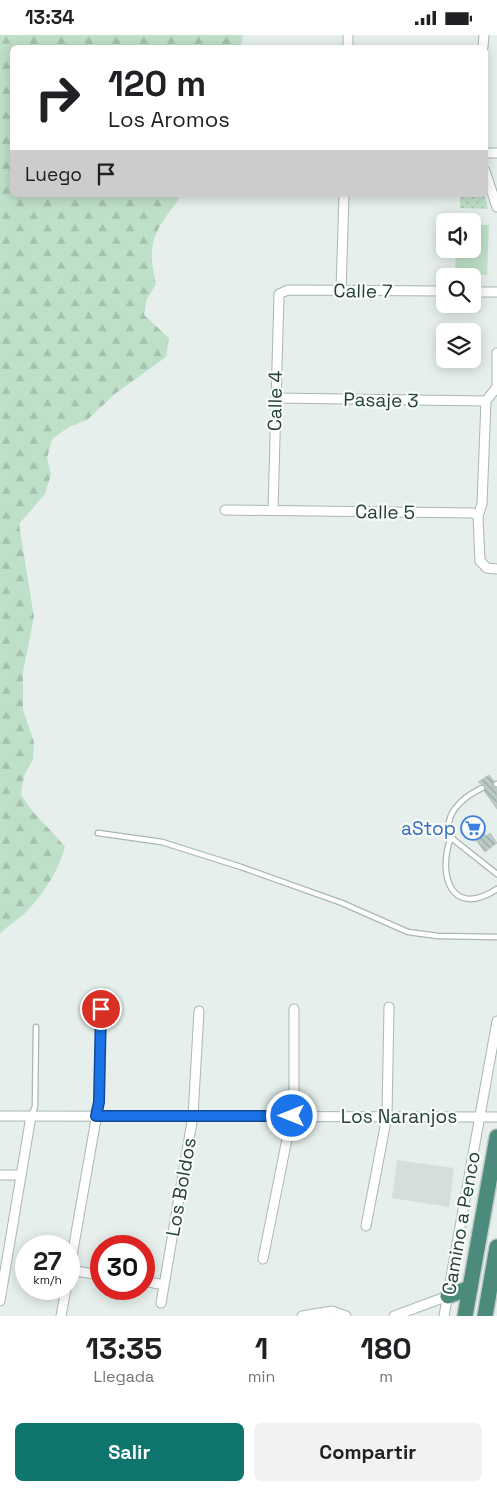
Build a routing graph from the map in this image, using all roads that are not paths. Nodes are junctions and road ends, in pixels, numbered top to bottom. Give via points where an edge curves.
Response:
1 (488, 180) edge
2 (344, 197) edge
3 (497, 207) edge
4 (341, 290) junction
5 (436, 291) edge
6 (281, 292) joint
7 (481, 292) edge
8 (497, 292) edge
9 (497, 353) edge
10 (497, 386) edge
11 (275, 398) junction
12 (486, 401) junction
13 (225, 510) dead end
14 (273, 511) junction
15 (478, 516) junction
16 (497, 569) edge
17 (482, 788) dead end
18 (98, 833) dead end
19 (451, 837) junction
20 (497, 874) edge
21 (497, 889) edge
22 (497, 937) edge
23 (389, 1007) dead end
24 (101, 1009) dead end
25 (294, 1009) dead end
26 (199, 1011) dead end
27 (497, 1021) edge
28 (36, 1027) dead end
29 (0, 1116) edge
30 (31, 1116) junction
31 (96, 1116) junction
32 (194, 1116) junction
33 (292, 1116) junction
34 (387, 1116) junction
35 (480, 1116) junction
36 (497, 1117) edge
37 (497, 1137) edge
38 (0, 1175) edge
39 (21, 1175) junction
40 (366, 1226) dead end
41 (75, 1235) edge
42 (497, 1247) edge
43 (263, 1259) dead end
44 (155, 1283) edge
45 (164, 1285) junction
46 (470, 1289) junction
47 (448, 1296) junction
48 (64, 1300) edge
49 (0, 1301) edge
50 (161, 1303) dead end
51 (444, 1315) edge
52 (61, 1316) edge
53 (302, 1316) edge
54 (346, 1316) edge
55 (394, 1316) edge
56 (434, 1316) edge
57 (465, 1316) edge
58 (484, 1316) edge

1 - 3 street
2 - 4 street
4 - 5 street, Calle 7
4 - 6 street, Calle 7
6 - 11 street, Calle 4 via 278,299
7 - 8 street
9 - 10 street
10 - 12 street
11 - 12 street, Pasaje 3
11 - 14 street, Calle 4
12 - 15 street via 482,505
13 - 14 street, Calle 5
14 - 15 street, Calle 5 via 473,513
15 - 16 street via 480,561 487,568
17 - 19 lane via 455,807 451,814
18 - 22 lane via 162,842 241,867 342,903 408,932
19 - 20 lane
19 - 21 lane via 445,865 446,879 452,889 468,898
23 - 34 street
24 - 31 street
25 - 33 street
26 - 32 street, Los Boldos
27 - 35 street
28 - 30 lane via 35,1107
29 - 30 street, Los Naranjos
30 - 31 street, Los Naranjos
30 - 39 street
31 - 32 street, Los Naranjos
31 - 41 street
32 - 33 street, Los Naranjos
32 - 45 street, Los Boldos
33 - 34 street, Los Naranjos
33 - 43 street
34 - 35 street, Los Naranjos
34 - 40 street
35 - 36 street, Los Naranjos
35 - 47 street
37 - 46 highway, Camino a Penco
38 - 39 street
39 - 49 street
42 - 58 highway, Camino a Penco
44 - 45 street
45 - 50 street, Los Boldos
46 - 47 highway
46 - 57 highway, Camino a Penco
47 - 51 street
47 - 55 street
48 - 52 street
51 - 56 street
53 - 54 street via 332,1311

